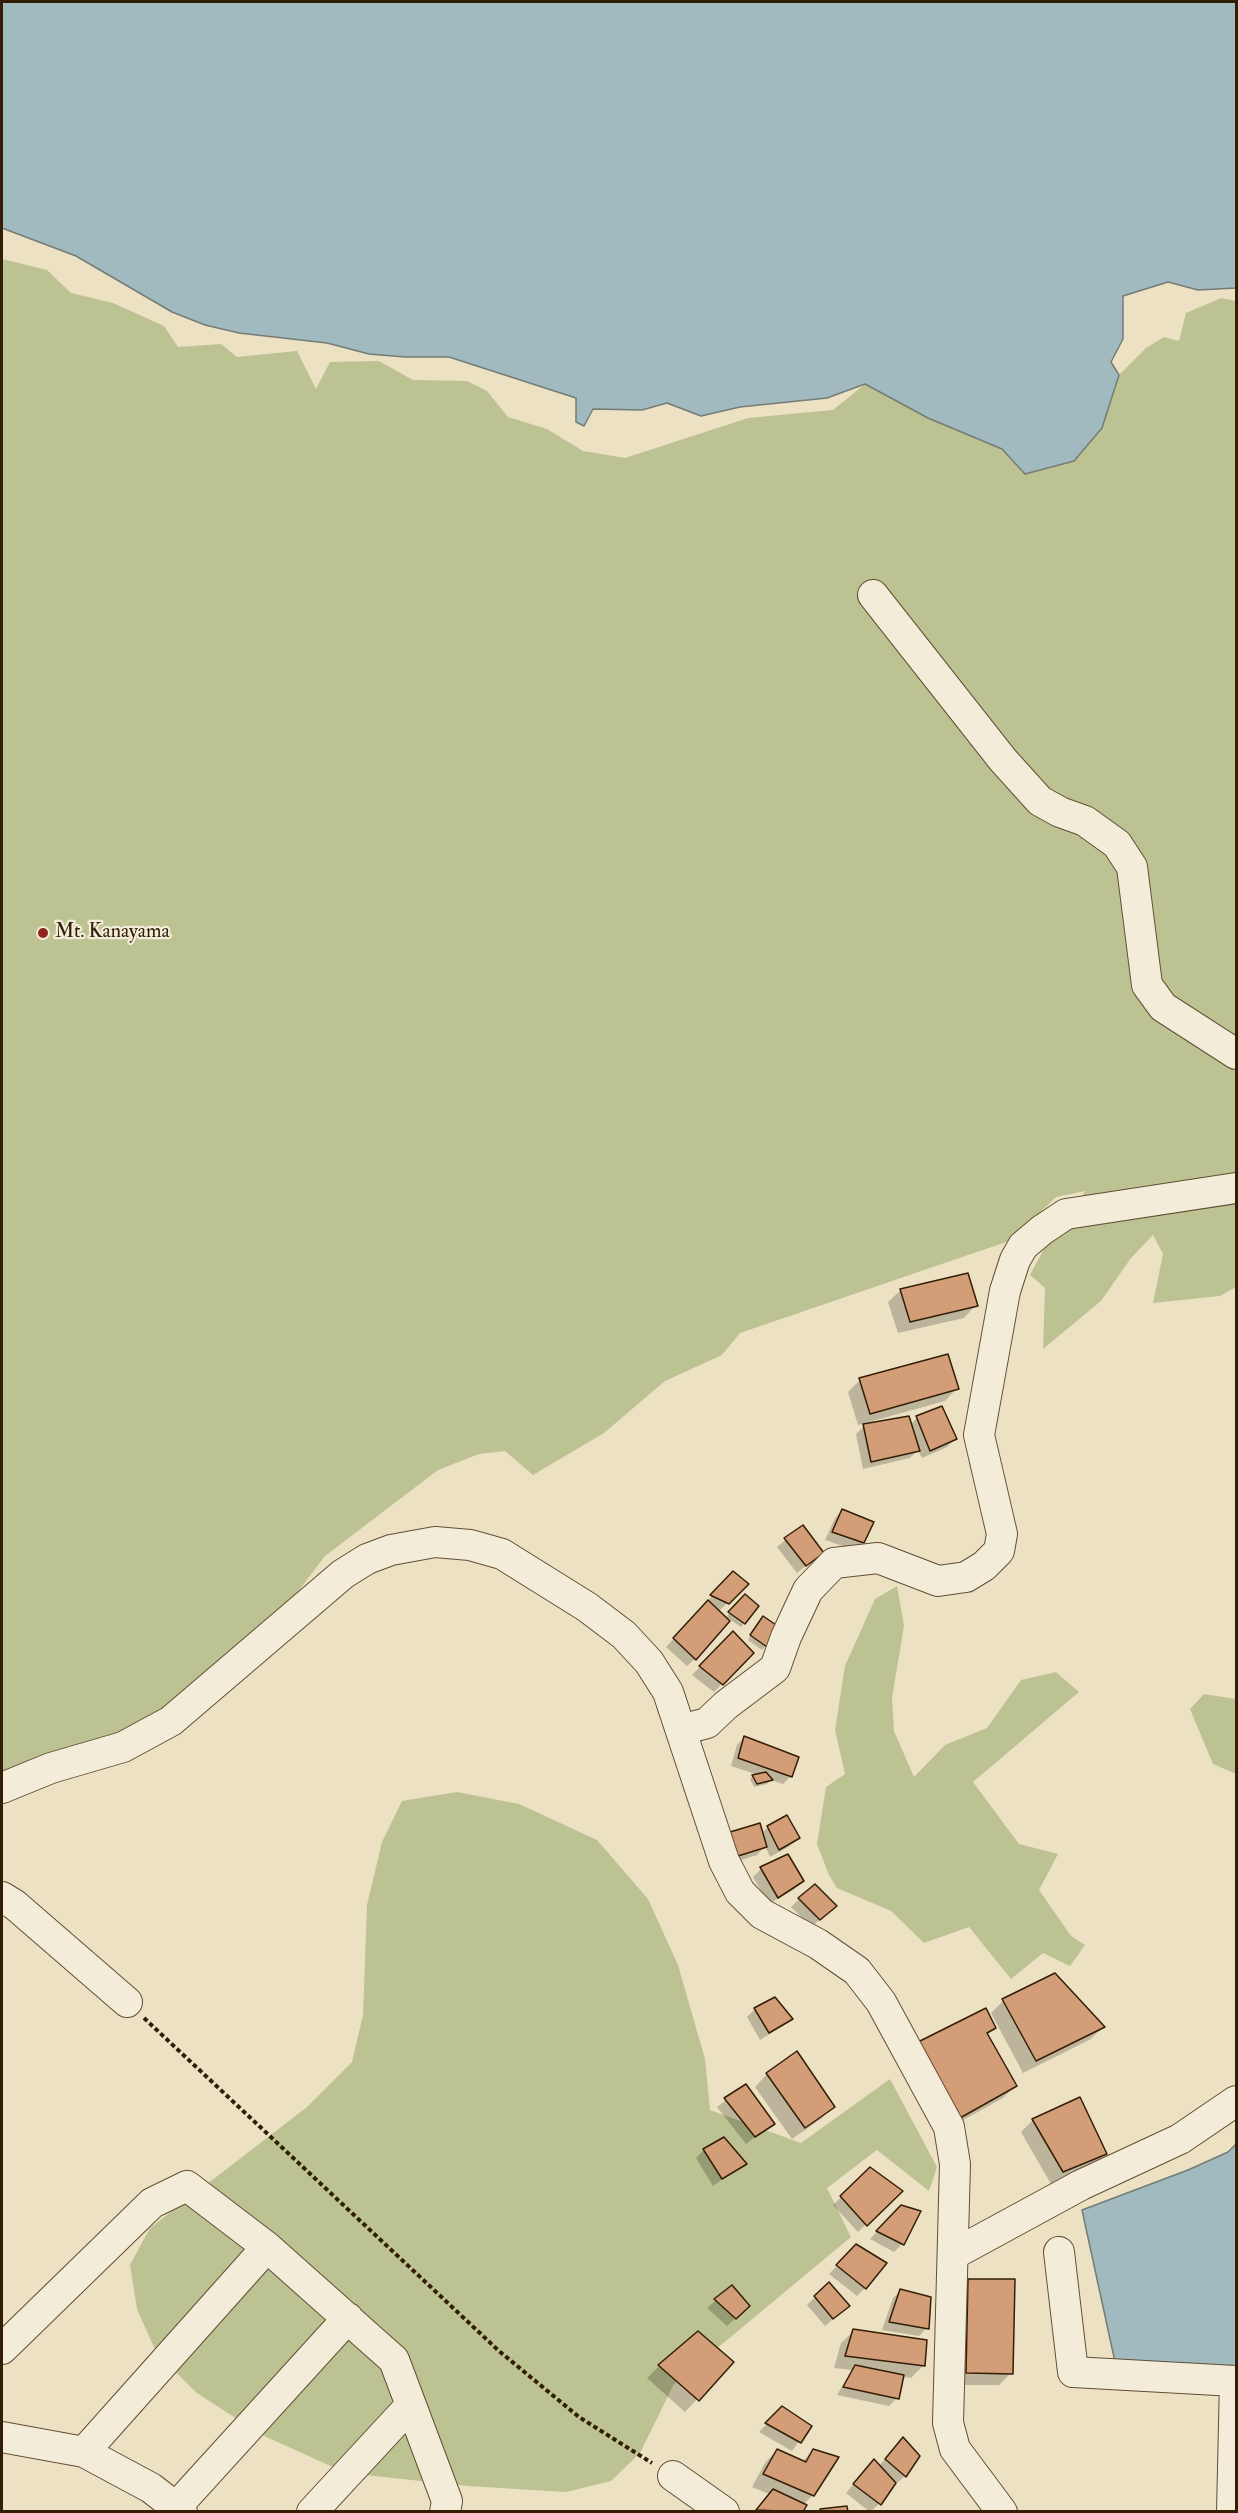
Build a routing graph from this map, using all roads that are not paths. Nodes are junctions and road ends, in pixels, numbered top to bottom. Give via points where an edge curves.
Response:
1 (873, 595) dead end
2 (1236, 1054) edge
3 (1236, 1188) edge
4 (681, 1730) junction
5 (2, 1788) edge
6 (2, 1897) edge
7 (127, 2002) road end
8 (1236, 2101) edge
9 (267, 2247) junction
10 (1059, 2252) dead end
11 (954, 2254) junction
12 (348, 2318) junction
13 (2, 2349) edge
14 (410, 2406) junction
15 (2, 2437) edge
16 (84, 2452) junction
17 (673, 2476) road end
18 (179, 2509) edge
19 (312, 2511) edge
20 (446, 2511) edge
21 (724, 2511) edge
22 (1002, 2511) edge
23 (1232, 2511) edge

1 - 2 street via 1040,801 1085,821 1117,844 1132,867 1147,985 1163,1007
3 - 4 street via 1066,1214 1023,1246 1005,1291 979,1435 1002,1534 999,1551 966,1577 938,1581 878,1558 834,1563 808,1590 775,1668 707,1724
4 - 5 street via 668,1692 649,1662 624,1635 587,1606 502,1554 470,1545 435,1542 391,1550 343,1574 171,1721 123,1747 51,1768
4 - 11 street via 723,1861 740,1892 762,1914 818,1944 857,1971 881,2002 949,2127 955,2164
6 - 7 street
8 - 11 street via 1180,2139 1081,2185
9 - 12 street
9 - 13 street via 187,2186 152,2203
9 - 16 street
10 - 23 street via 1073,2372 1234,2381
11 - 22 street via 948,2423 955,2449
12 - 14 street via 394,2360
12 - 18 street
14 - 19 street
14 - 20 street via 447,2501
15 - 16 street
16 - 18 street via 151,2488
17 - 21 street

